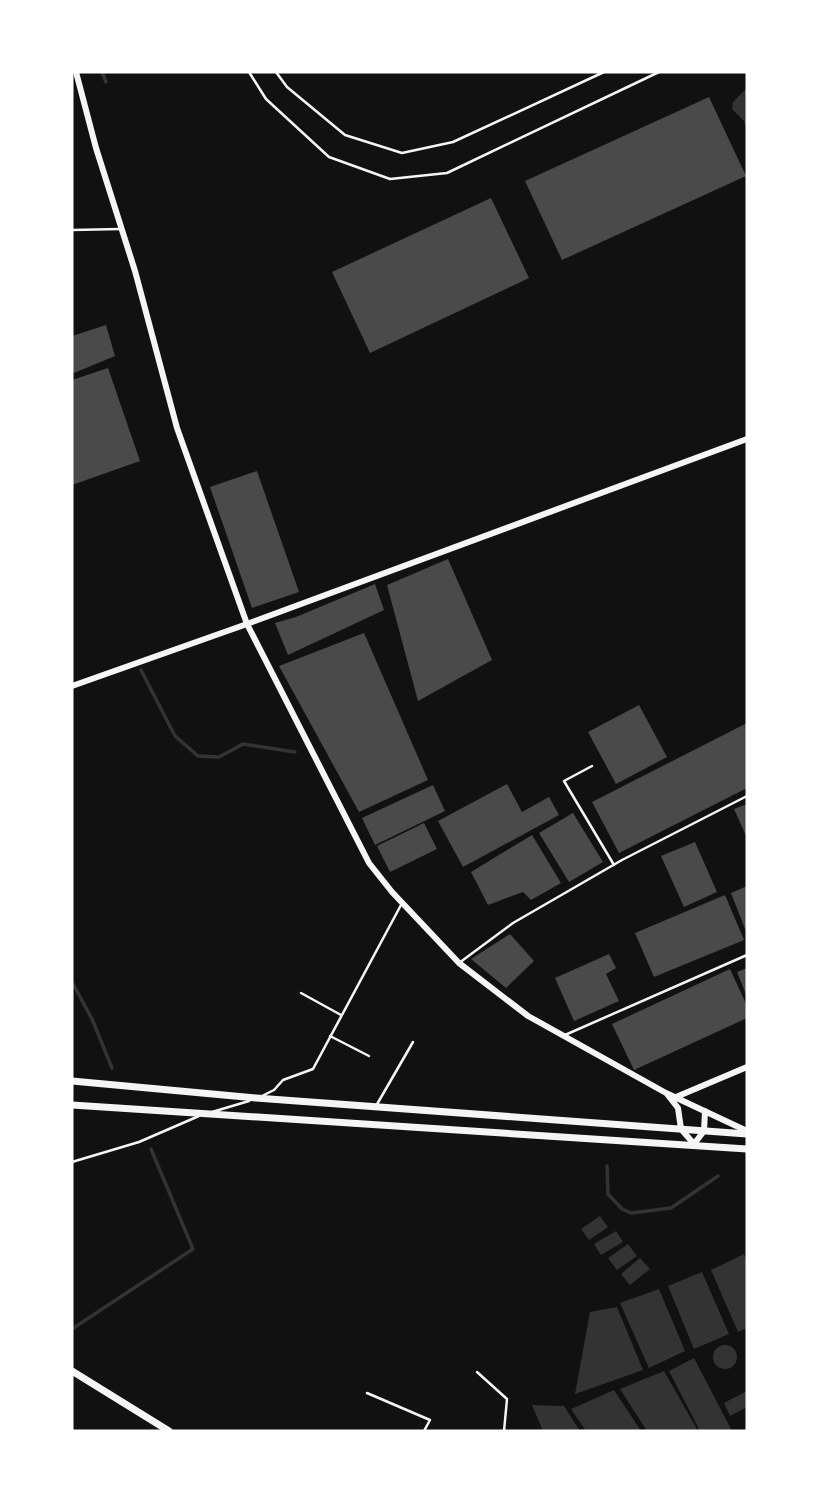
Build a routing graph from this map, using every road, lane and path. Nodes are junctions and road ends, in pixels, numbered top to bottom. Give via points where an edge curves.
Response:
1 (76, 72) edge
2 (249, 72) edge
3 (276, 72) edge
4 (604, 72) edge
5 (659, 72) edge
6 (123, 229) junction
7 (72, 230) edge
8 (747, 439) edge
9 (247, 624) junction
10 (72, 686) edge
11 (592, 766) dead end
12 (747, 796) edge
13 (614, 865) junction
14 (403, 902) junction
15 (747, 955) edge
16 (459, 963) junction
17 (300, 993) dead end
18 (341, 1014) junction
19 (330, 1036) junction
20 (562, 1036) junction
21 (413, 1042) dead end
22 (369, 1056) dead end
23 (747, 1067) edge
24 (72, 1081) edge
25 (666, 1093) junction
26 (676, 1097) junction
27 (257, 1098) junction
28 (72, 1105) edge
29 (376, 1107) junction
30 (705, 1111) junction
31 (206, 1113) junction
32 (681, 1129) junction
33 (704, 1131) junction
34 (747, 1133) edge
35 (694, 1144) junction
36 (747, 1149) edge
37 (72, 1162) edge
38 (72, 1371) edge
39 (477, 1372) dead end
40 (367, 1393) dead end
41 (169, 1431) edge
42 (424, 1431) edge
43 (504, 1431) edge

1 - 6 street
2 - 5 lane via 266,99 329,157 390,179 446,173
3 - 4 lane via 287,87 345,135 402,153 453,142
6 - 7 lane
6 - 9 street via 177,428
8 - 9 street
9 - 10 street
9 - 14 street via 369,863
11 - 13 lane via 564,781
12 - 13 lane
13 - 16 lane via 513,923
14 - 16 street
14 - 18 lane
15 - 20 lane
16 - 20 street
17 - 18 lane
18 - 19 lane
19 - 22 lane
19 - 27 lane via 313,1069 283,1080
20 - 25 street
21 - 29 lane
23 - 26 street
24 - 27 street
25 - 26 street
25 - 32 street via 678,1108
26 - 30 street
27 - 29 street
27 - 31 lane
28 - 31 street
29 - 32 street
30 - 33 street
30 - 34 street
31 - 35 street
31 - 37 lane via 139,1142
32 - 33 street
32 - 35 street
33 - 34 street
33 - 35 street
35 - 36 street
38 - 41 street
39 - 43 lane via 508,1399
40 - 42 lane via 430,1420

